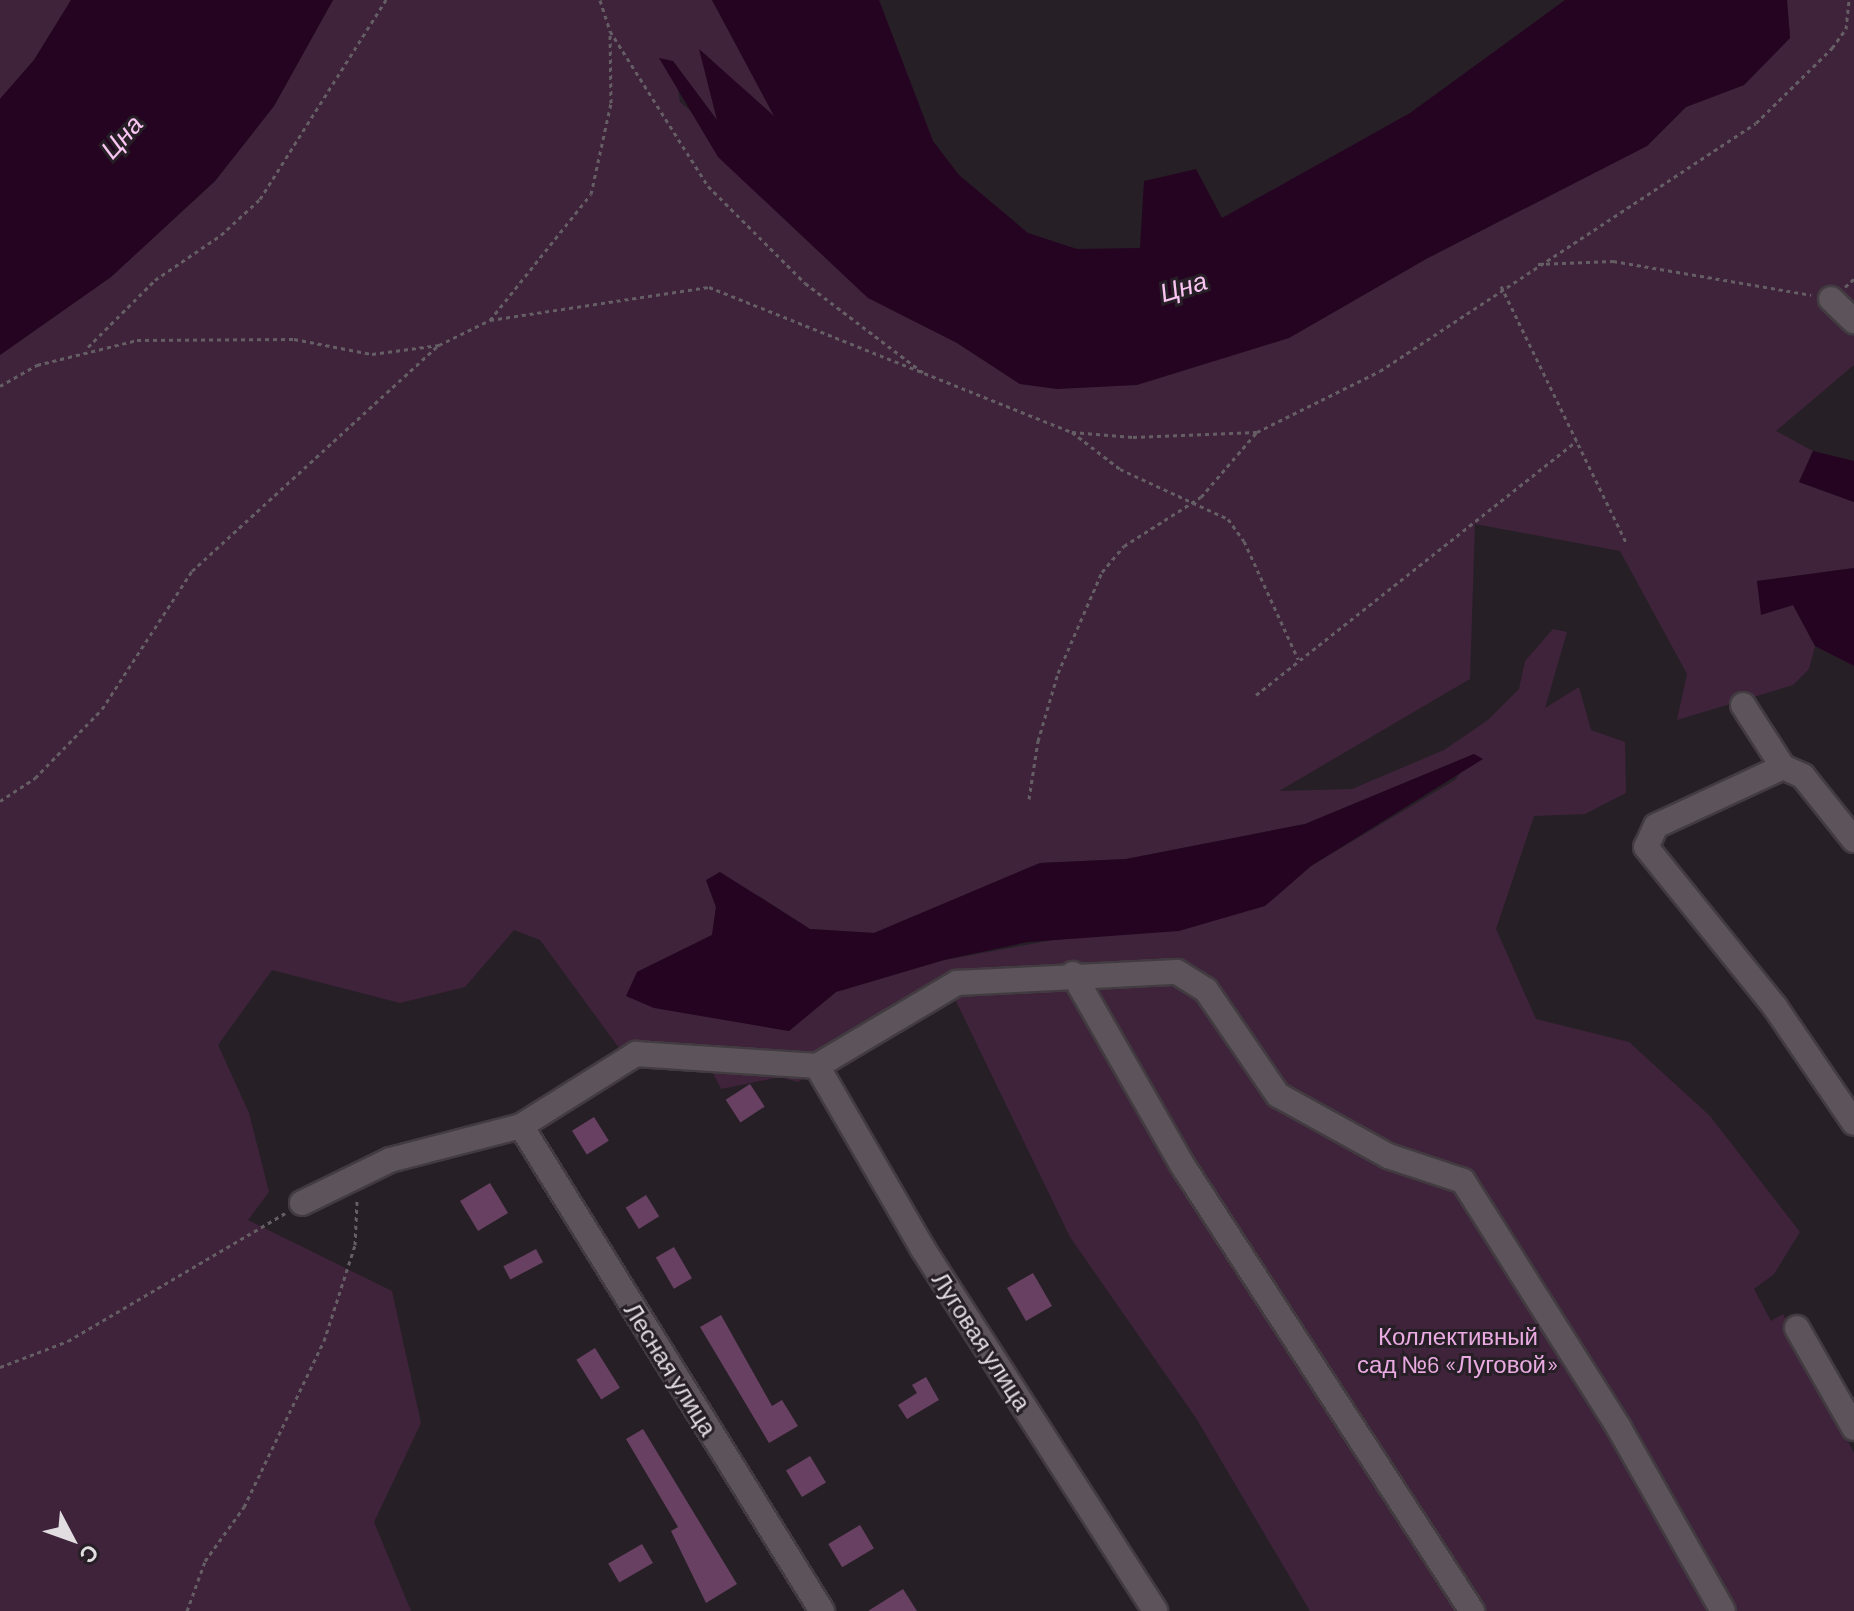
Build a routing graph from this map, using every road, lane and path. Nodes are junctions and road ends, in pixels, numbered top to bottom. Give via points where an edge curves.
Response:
1 (386, 0) edge
2 (600, 0) edge
3 (1849, 0) edge
4 (610, 31) junction
5 (1532, 265) junction
6 (1854, 279) edge
7 (1501, 286) junction
8 (1831, 299) junction
9 (490, 320) junction
10 (1854, 321) edge
11 (439, 345) junction
12 (86, 349) junction
13 (928, 377) junction
14 (0, 386) edge
15 (1072, 432) junction
16 (1257, 432) junction
17 (1577, 441) junction
18 (1191, 503) junction
19 (1627, 544) dead end
20 (1298, 660) junction
21 (1256, 695) dead end
22 (1743, 705) dead end
23 (1783, 767) junction
24 (1029, 799) dead end
25 (0, 801) edge
26 (1854, 840) edge
27 (1073, 974) junction
28 (817, 1066) junction
29 (1854, 1123) edge
30 (521, 1126) junction
31 (358, 1177) junction
32 (302, 1203) joint
33 (1797, 1328) dead end
34 (0, 1367) edge
35 (1854, 1428) edge
36 (187, 1611) edge
37 (822, 1611) edge
38 (1155, 1611) edge
39 (1472, 1611) edge
40 (1723, 1611) edge

1 - 12 path via 260,199 221,235 155,280
2 - 4 path
3 - 5 path via 1846,29 1832,48 1756,123 1676,171 1639,205
4 - 9 path via 611,103 591,194
4 - 13 path via 708,186 805,283
5 - 7 path
5 - 8 path via 1613,261
6 - 8 path
7 - 16 path via 1380,371
7 - 17 path
8 - 10 street
9 - 11 path
9 - 13 path via 709,287
11 - 12 path via 372,354 294,339 152,340
11 - 25 path via 192,571 102,709 35,778
12 - 14 path
13 - 15 path
15 - 16 path via 1133,437
15 - 18 path via 1120,469
16 - 18 path
17 - 19 path
17 - 20 path
18 - 20 path via 1228,519 1244,541
18 - 24 path via 1124,546 1102,572 1058,673
20 - 21 path
22 - 23 street
23 - 26 street via 1803,776
23 - 29 street via 1656,826 1646,847 1775,1007
27 - 28 street via 957,983
27 - 39 street via 1183,1166
27 - 40 street via 1165,970 1187,975 1206,990 1278,1095 1388,1156 1463,1181 1619,1428
28 - 30 street via 636,1054
28 - 38 street, Луговая улица via 923,1249
30 - 31 street via 390,1160
30 - 37 street, Лесная улица
31 - 32 street
31 - 36 path via 355,1245 344,1292 277,1442 227,1535 205,1561
32 - 34 path via 68,1341
33 - 35 street

